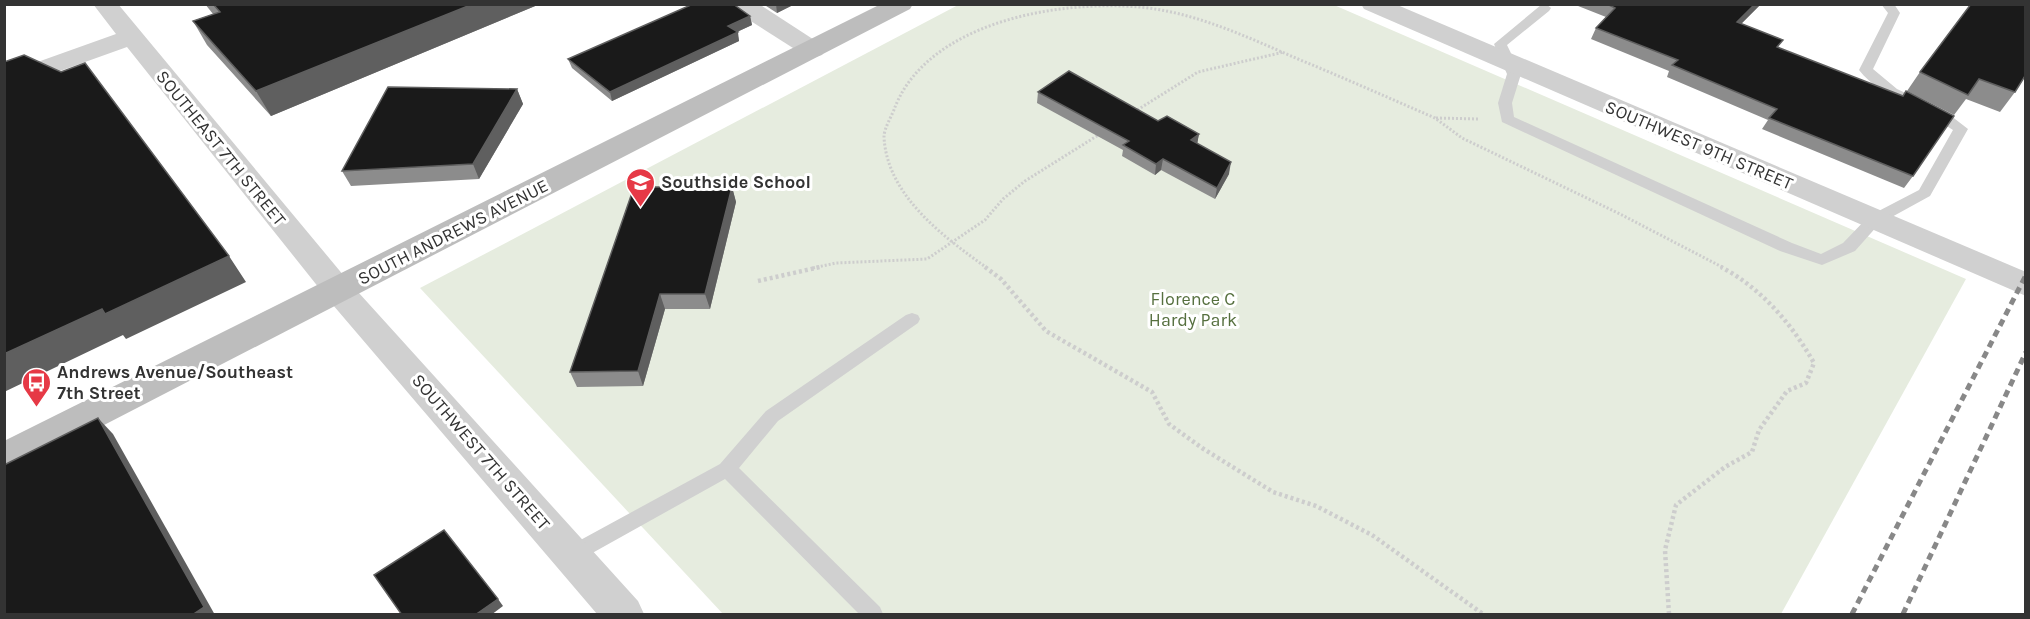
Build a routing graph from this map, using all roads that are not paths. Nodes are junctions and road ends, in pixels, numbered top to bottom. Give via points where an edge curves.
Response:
1 (105, 4) edge
2 (741, 4) edge
3 (901, 4) edge
4 (1373, 4) edge
5 (1887, 4) edge
6 (1545, 8) dead end
7 (131, 37) junction
8 (813, 50) junction
9 (1510, 64) junction
10 (4, 83) edge
11 (1874, 220) junction
12 (2025, 285) edge
13 (338, 290) junction
14 (912, 319) dead end
15 (4, 459) edge
16 (727, 469) junction
17 (571, 555) junction
18 (623, 615) edge
19 (873, 615) edge

1 - 7 street, SOUTHEAST 7TH STREET
2 - 8 street
3 - 8 main road, SOUTH ANDREWS AVENUE
4 - 9 street, SOUTHWEST 9TH STREET
5 - 11 lane via 1894,13 1866,70 1892,92 1961,129 1925,193
6 - 9 lane via 1500,44
7 - 10 street
7 - 13 street, SOUTHEAST 7TH STREET
8 - 13 main road, SOUTH ANDREWS AVENUE
9 - 11 street, SOUTHWEST 9TH STREET
9 - 11 lane via 1514,74 1506,104 1507,119 1786,247 1822,260 1849,248
11 - 12 street, SOUTHWEST 9TH STREET
13 - 15 main road, SOUTH ANDREWS AVENUE
13 - 17 street, SOUTHWEST 7TH STREET
14 - 16 lane via 772,416
16 - 17 lane
16 - 19 lane
17 - 18 street, SOUTHWEST 7TH STREET

